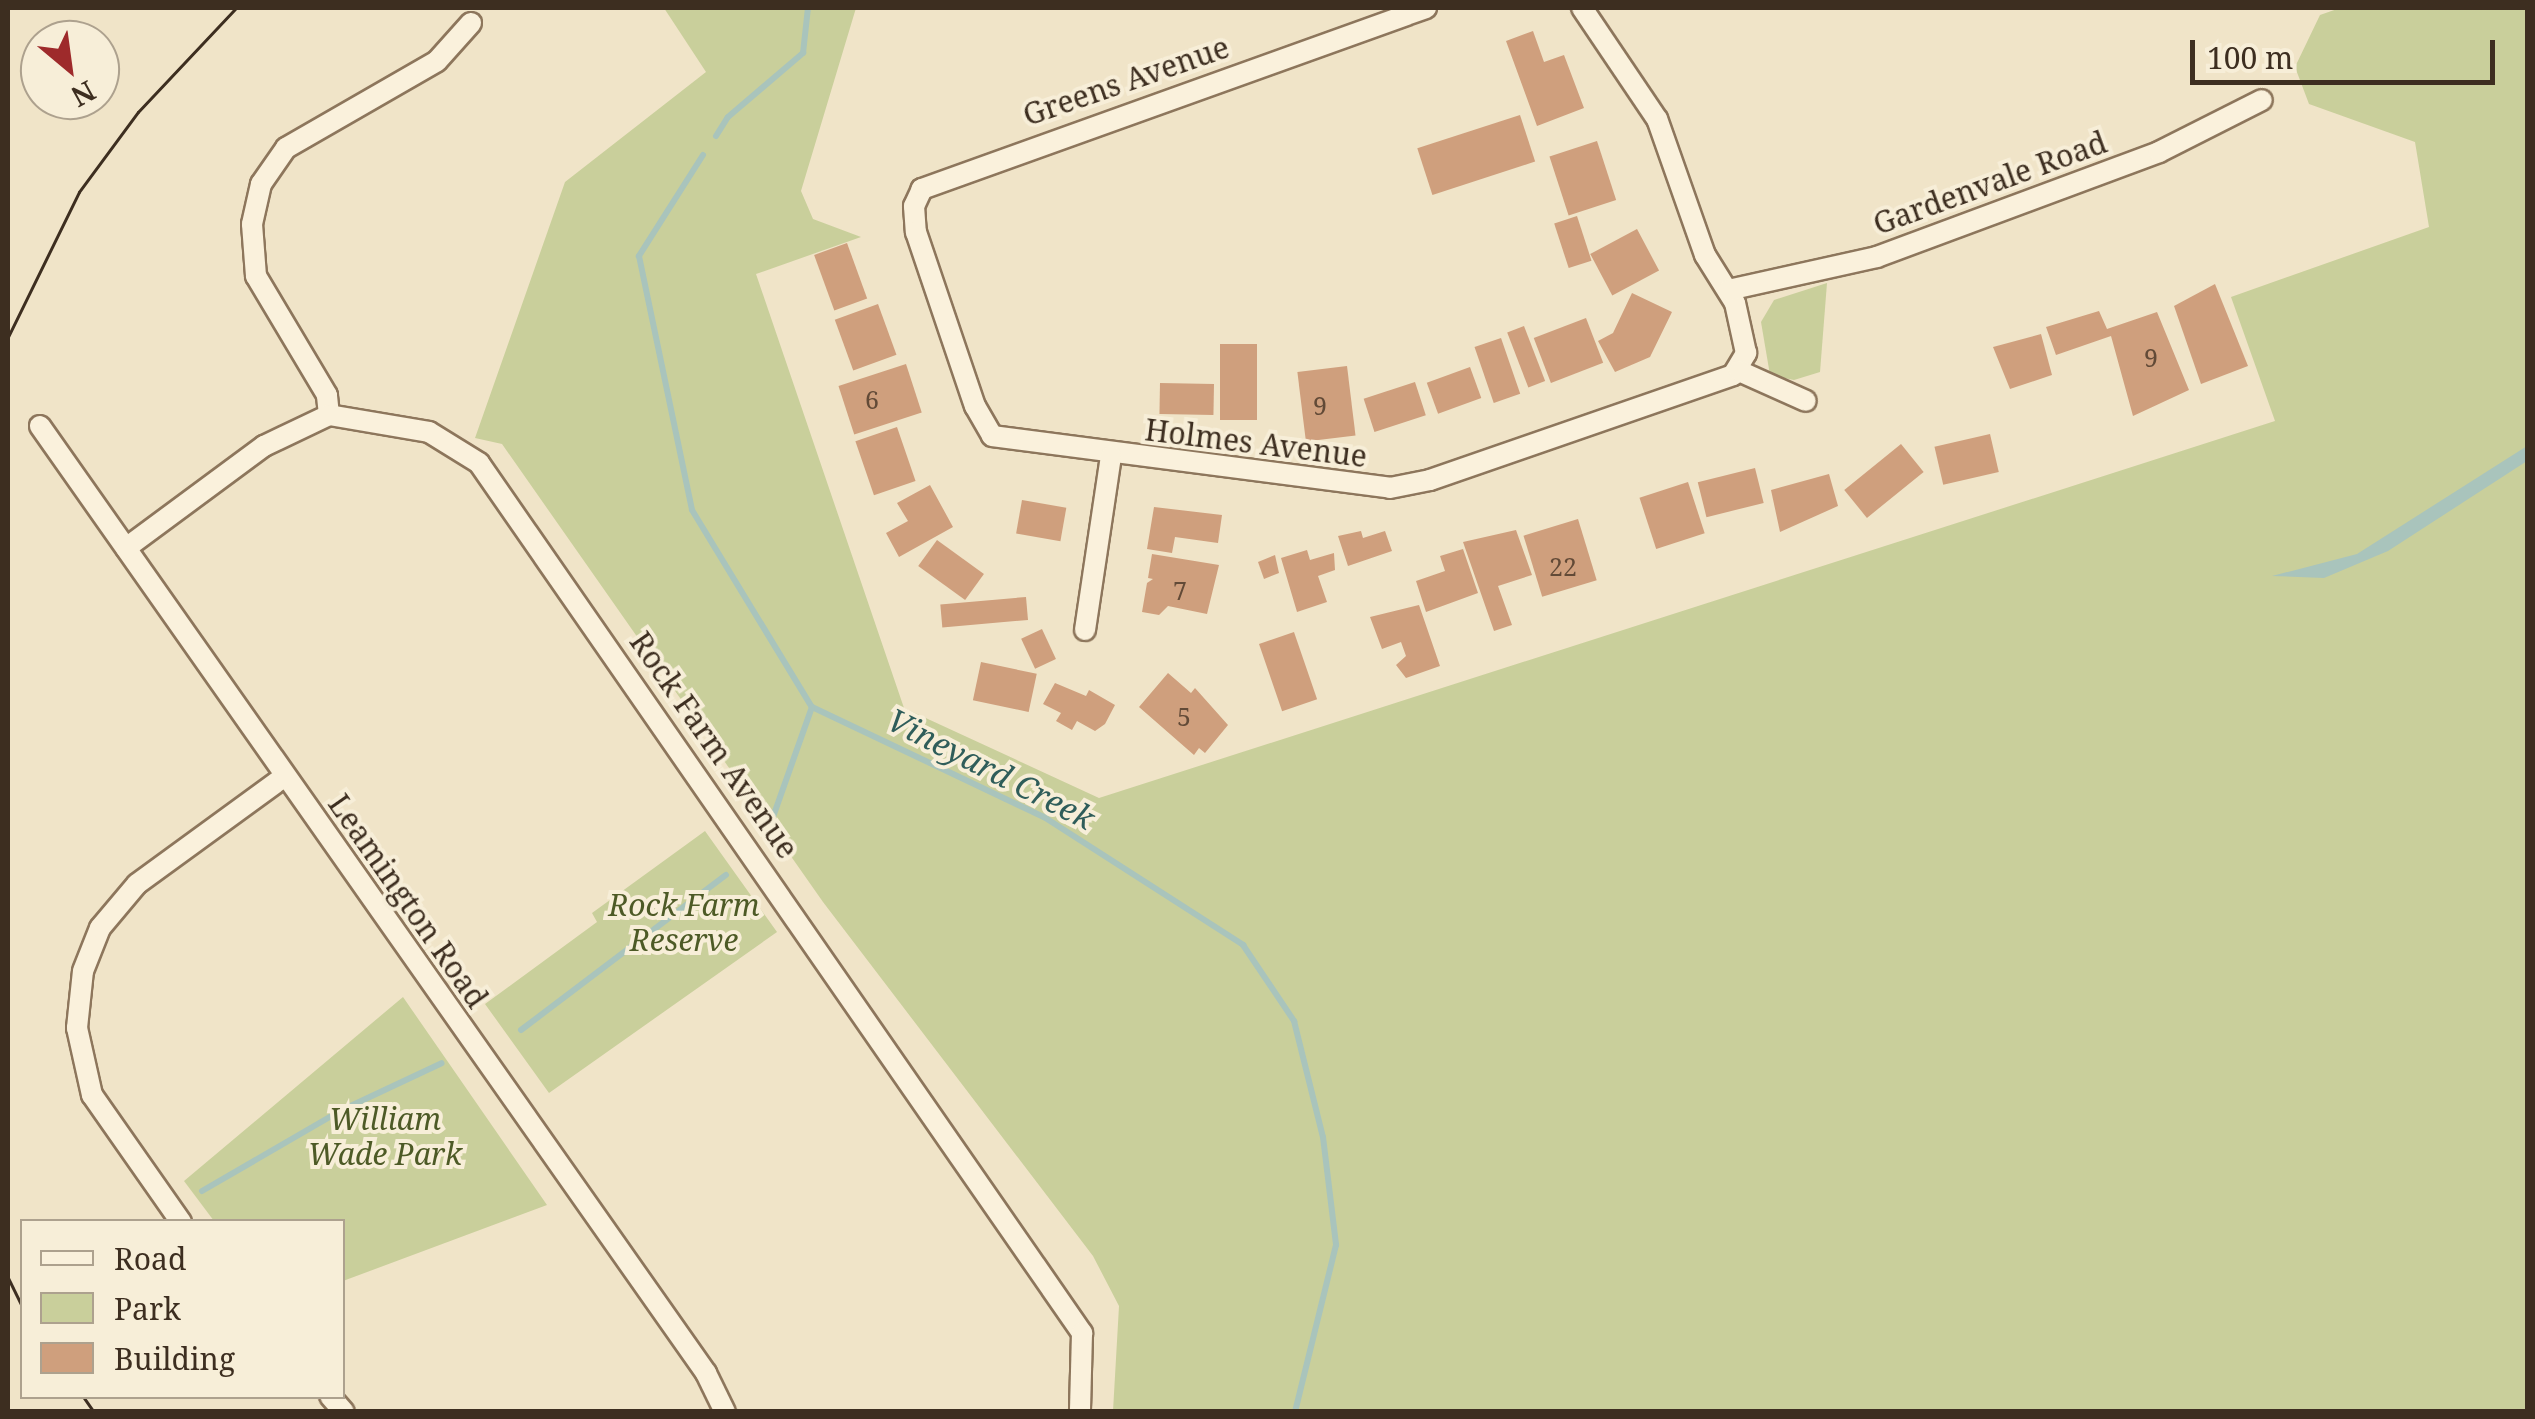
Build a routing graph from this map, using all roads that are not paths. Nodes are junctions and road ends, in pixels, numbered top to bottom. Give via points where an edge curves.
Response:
1 (1426, 8) edge
2 (1582, 8) edge
3 (471, 22) dead end
4 (2262, 100) dead end
5 (914, 206) joint
6 (1728, 290) junction
7 (1738, 370) junction
8 (1806, 401) dead end
9 (329, 414) junction
10 (40, 426) dead end
11 (1111, 456) junction
12 (126, 548) junction
13 (1085, 630) dead end
14 (284, 777) junction
15 (179, 1219) edge
16 (725, 1412) edge
17 (1080, 1412) edge

1 - 5 street, Greens Avenue via 944,176 922,189
2 - 6 street via 1657,119 1705,255
3 - 9 street via 437,61 286,148 261,184 252,224 256,276 327,395
4 - 6 street, Gardenvale Road via 2158,152 1877,257
5 - 11 street, Holmes Avenue via 916,232 985,428 1002,440
6 - 7 street via 1746,344
7 - 8 street
7 - 11 street, Holmes Avenue via 1410,485 1369,487
9 - 12 street via 264,446
9 - 17 street, Rock Farm Avenue via 428,432 479,462 1082,1334
10 - 12 street, Leamington Road
11 - 13 street
12 - 14 street, Leamington Road
14 - 15 street via 136,884 100,928 83,971 77,1028 92,1095
14 - 16 street, Leamington Road via 706,1373

